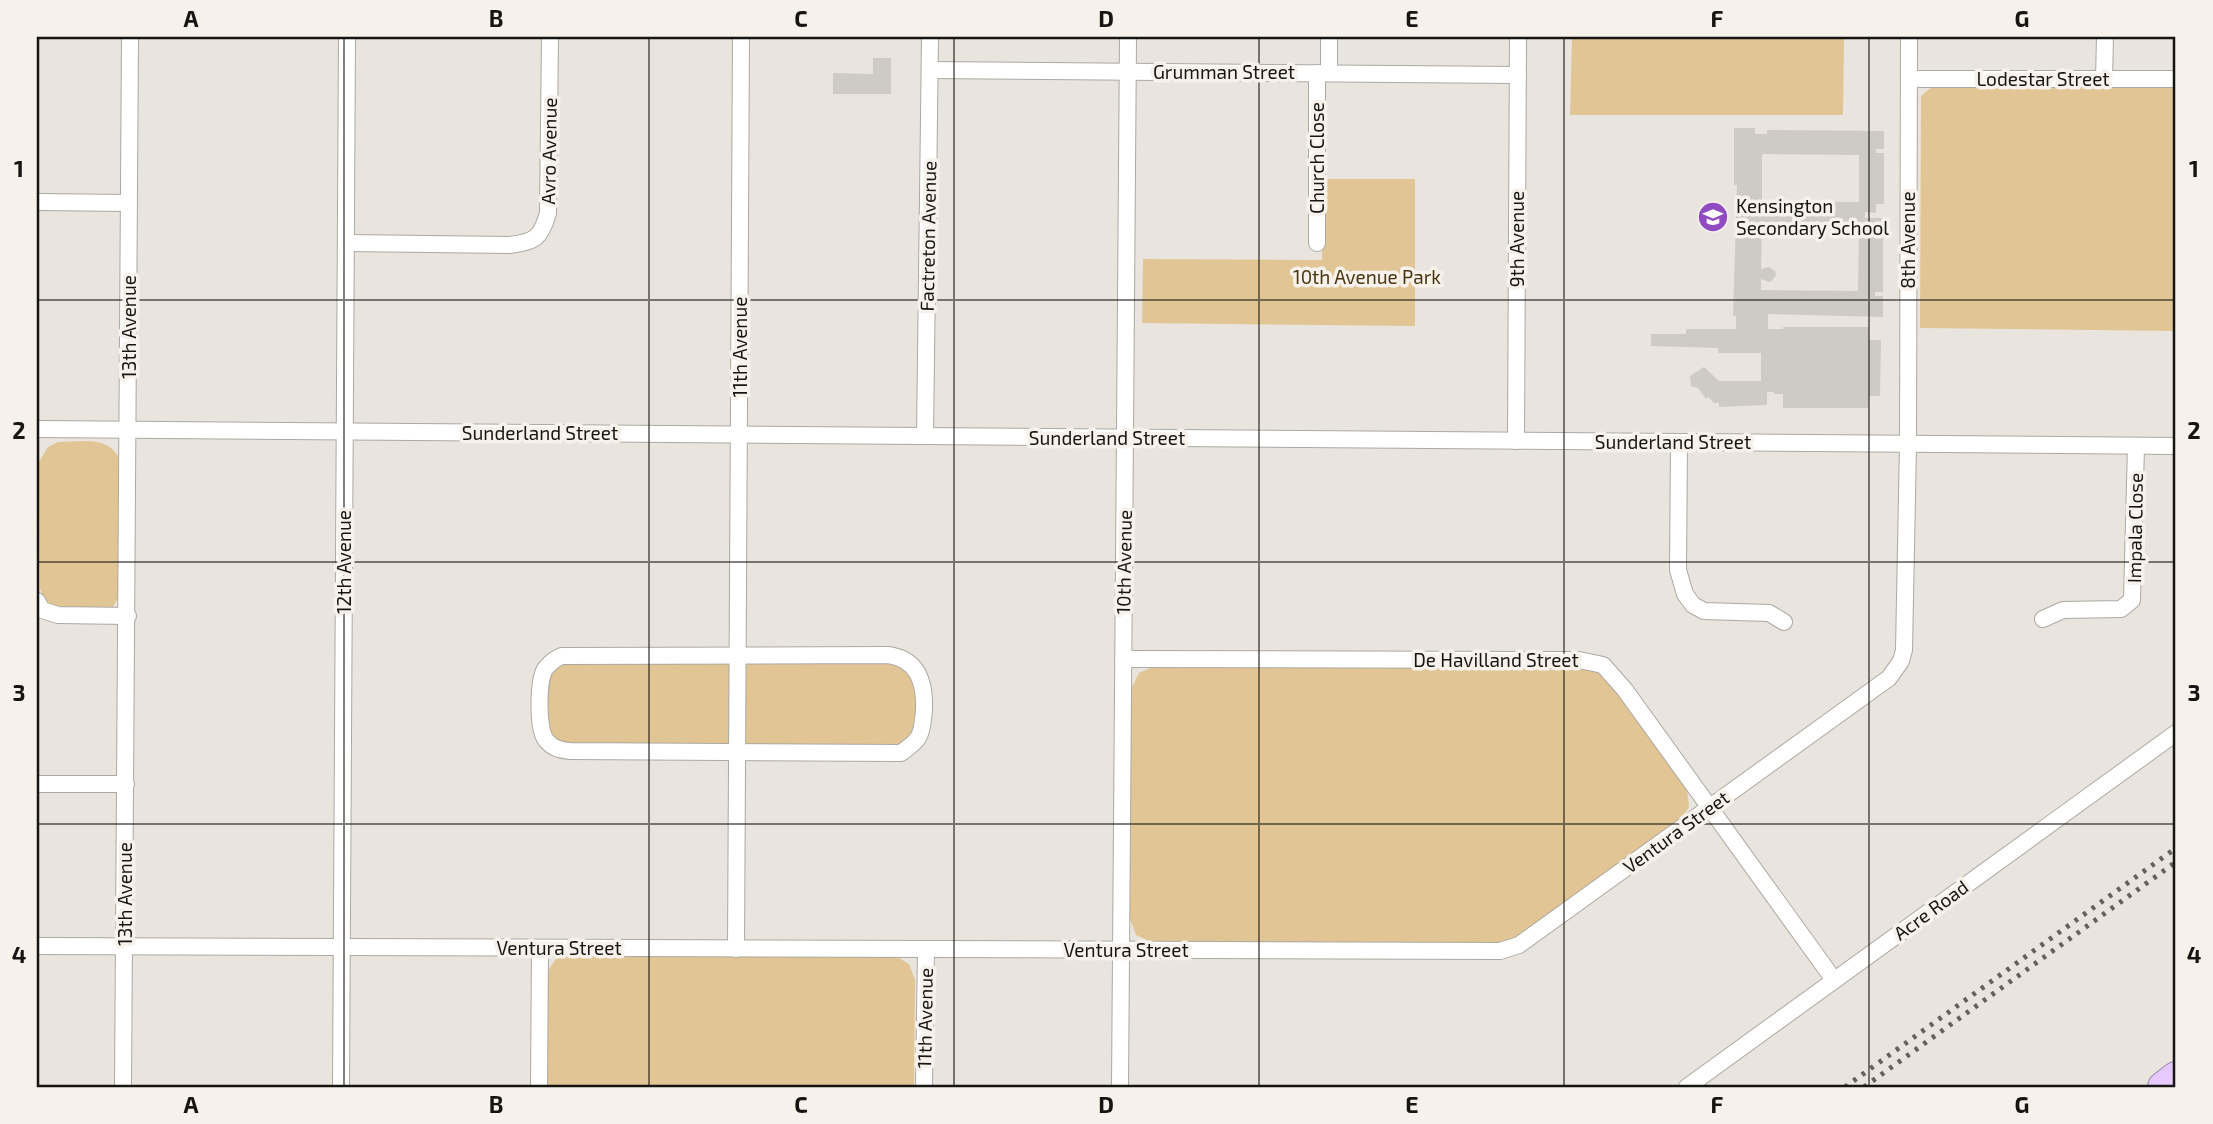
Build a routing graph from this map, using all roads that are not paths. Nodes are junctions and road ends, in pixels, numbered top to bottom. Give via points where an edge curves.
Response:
1 (130, 37) edge
2 (347, 37) edge
3 (550, 37) edge
4 (741, 37) edge
5 (930, 37) edge
6 (1128, 37) edge
7 (1329, 37) edge
8 (1518, 37) edge
9 (1909, 37) edge
10 (2105, 37) edge
11 (931, 71) junction
12 (1128, 72) junction
13 (1323, 73) junction
14 (1518, 75) junction
15 (1909, 79) junction
16 (2104, 79) junction
17 (2176, 79) edge
18 (37, 202) edge
19 (129, 203) junction
20 (346, 243) junction
21 (1317, 243) dead end
22 (37, 429) edge
23 (128, 430) junction
24 (345, 432) junction
25 (739, 435) junction
26 (925, 436) junction
27 (1125, 438) junction
28 (1516, 441) junction
29 (1679, 442) junction
30 (1908, 444) junction
31 (2136, 446) junction
32 (2176, 446) edge
33 (37, 601) edge
34 (128, 616) junction
35 (2043, 619) dead end
36 (1784, 622) dead end
37 (738, 656) junction
38 (1123, 659) junction
39 (2176, 733) edge
40 (736, 753) junction
41 (37, 783) edge
42 (126, 784) junction
43 (1709, 808) junction
44 (37, 946) edge
45 (125, 946) junction
46 (342, 947) junction
47 (540, 948) junction
48 (736, 949) junction
49 (926, 949) junction
50 (1121, 950) junction
51 (1834, 980) junction
52 (2176, 1077) edge
53 (123, 1087) edge
54 (341, 1087) edge
55 (539, 1087) edge
56 (924, 1087) edge
57 (1120, 1087) edge
58 (1687, 1087) edge
59 (2162, 1087) edge

1 - 19 street, 13th Avenue
2 - 20 street, 12th Avenue
3 - 20 street, Avro Avenue via 548,214 544,229 534,240 510,244
4 - 25 street, 11th Avenue
5 - 11 street, Factreton Avenue
6 - 12 street, 10th Avenue
7 - 13 street, Church Close
8 - 14 street, 9th Avenue
9 - 15 street, 8th Avenue
10 - 16 street
11 - 12 street, Grumman Street
11 - 26 street, Factreton Avenue
12 - 13 street, Grumman Street
12 - 27 street, 10th Avenue
13 - 14 street, Grumman Street
13 - 21 street, Church Close
14 - 28 street, 9th Avenue
15 - 16 street, Lodestar Street
15 - 30 street, 8th Avenue
16 - 17 street, Lodestar Street
18 - 19 street
19 - 23 street, 13th Avenue
20 - 24 street, 12th Avenue
22 - 23 street, Sunderland Street
23 - 24 street, Sunderland Street
23 - 34 street, 13th Avenue
24 - 25 street, Sunderland Street
24 - 46 street, 12th Avenue
25 - 26 street, Sunderland Street
25 - 37 street, 11th Avenue
26 - 27 street, Sunderland Street
27 - 28 street, Sunderland Street
27 - 38 street, 10th Avenue
28 - 29 street, Sunderland Street
29 - 30 street, Sunderland Street
29 - 36 street via 1678,570 1685,594 1704,611 1769,613
30 - 31 street, Sunderland Street
30 - 43 street, Ventura Street via 1901,661 1889,678
31 - 32 street, Sunderland Street
31 - 35 street, Impala Close via 2132,600 2121,609 2063,610
33 - 34 street via 42,610 58,615
34 - 42 street, 13th Avenue
37 - 40 street, 11th Avenue
37 - 40 street via 897,656 917,671 924,703 918,738 901,753
37 - 40 street via 562,656 545,670 540,696 544,738 556,749
38 - 43 street, De Havilland Street via 1593,661 1613,674
38 - 50 street, 10th Avenue
39 - 51 street, Acre Road
40 - 48 street, 11th Avenue
41 - 42 street
42 - 45 street, 13th Avenue
43 - 50 street, Ventura Street via 1509,949
43 - 51 street, De Havilland Street
44 - 45 street, Ventura Street
45 - 46 street, Ventura Street
45 - 53 street, 13th Avenue
46 - 47 street, Ventura Street
46 - 54 street, 12th Avenue
47 - 48 street, Ventura Street
47 - 55 street
48 - 49 street, Ventura Street
49 - 50 street, Ventura Street
49 - 56 street, 11th Avenue
50 - 57 street, 10th Avenue
51 - 58 street, Acre Road
52 - 59 highway

